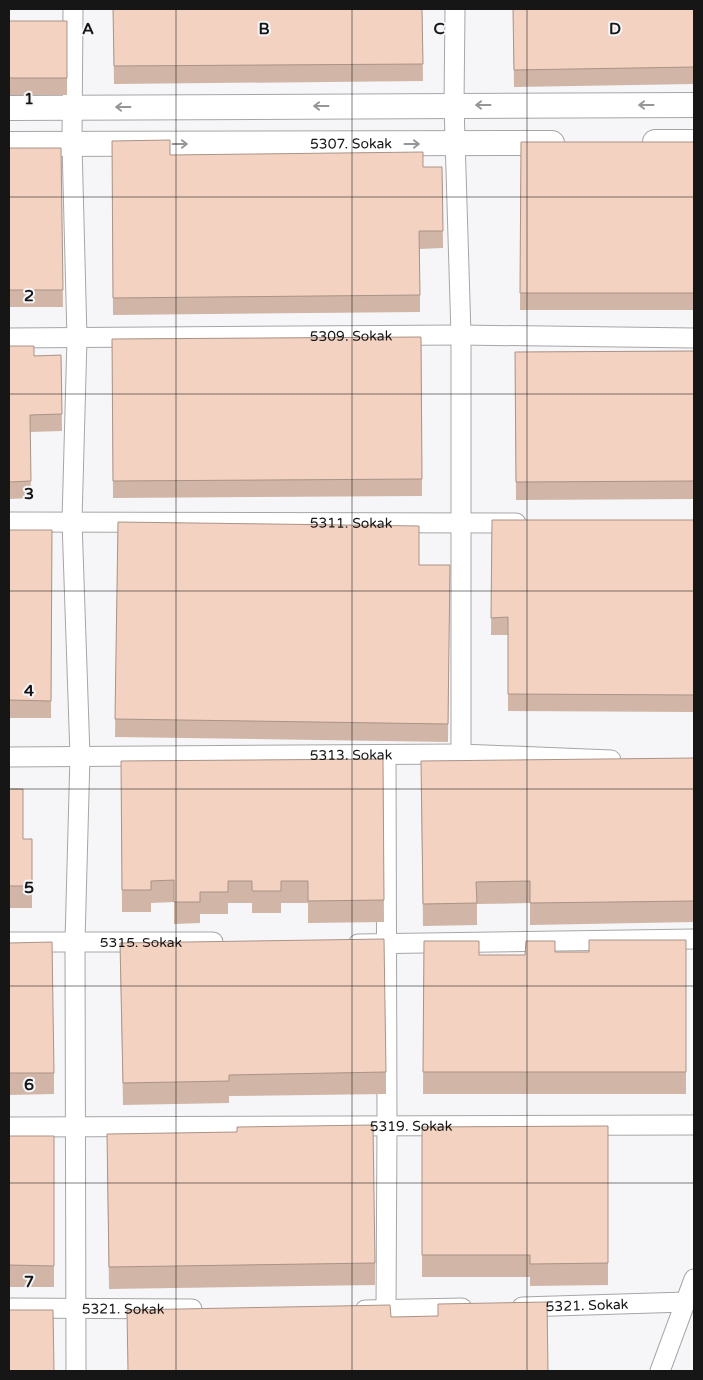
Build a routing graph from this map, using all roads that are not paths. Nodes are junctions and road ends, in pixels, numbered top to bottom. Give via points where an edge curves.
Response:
1 (73, 9) edge
2 (455, 9) edge
3 (454, 105) junction
4 (694, 105) edge
5 (9, 108) edge
6 (73, 108) junction
7 (632, 142) edge
8 (694, 142) edge
9 (573, 143) edge
10 (9, 144) edge
11 (72, 144) junction
12 (456, 144) junction
13 (460, 334) junction
14 (9, 338) edge
15 (77, 338) junction
16 (694, 338) edge
17 (72, 521) junction
18 (9, 522) edge
19 (460, 523) junction
20 (538, 523) edge
21 (461, 754) junction
22 (386, 755) junction
23 (80, 756) junction
24 (9, 757) edge
25 (626, 761) edge
26 (694, 939) edge
27 (75, 941) junction
28 (9, 942) edge
29 (231, 942) edge
30 (338, 944) edge
31 (387, 944) junction
32 (694, 1125) edge
33 (387, 1126) junction
34 (9, 1127) edge
35 (76, 1127) junction
36 (694, 1280) edge
37 (686, 1302) junction
38 (502, 1307) edge
39 (9, 1308) edge
40 (482, 1308) edge
41 (75, 1309) junction
42 (211, 1310) edge
43 (347, 1310) edge
44 (386, 1311) junction
45 (76, 1371) edge
46 (660, 1371) edge

1 - 6 street
2 - 3 street
4 -> 3 street
3 -> 6 street
3 - 12 street
5 - 6 street
6 - 11 street
7 - 8 street
9 - 12 street, 5307. Sokak
10 - 11 street, 5307. Sokak
11 -> 12 street, 5307. Sokak
11 - 15 street
12 - 13 street
13 - 15 street, 5309. Sokak
13 - 16 street, 5309. Sokak
13 - 19 street
14 - 15 street, 5309. Sokak
15 - 17 street
17 - 18 street, 5311. Sokak
17 - 19 street, 5311. Sokak
17 - 23 street
19 - 20 street, 5311. Sokak
19 - 21 street
21 - 22 street, 5313. Sokak
21 - 25 street, 5313. Sokak
22 - 23 street, 5313. Sokak
22 - 31 street
23 - 24 street, 5313. Sokak
23 - 27 street
26 - 31 street
27 - 28 street, 5315. Sokak
27 - 29 street, 5315. Sokak
27 - 35 street
30 - 31 street
31 - 33 street
32 - 33 street, 5319. Sokak
33 - 35 street, 5319. Sokak
33 - 44 street
34 - 35 street, 5319. Sokak
35 - 41 street
36 - 37 street
37 - 38 street, 5321. Sokak
37 - 46 street
39 - 41 street, 5321. Sokak
40 - 44 street
41 - 42 street, 5321. Sokak
41 - 45 street
43 - 44 street

